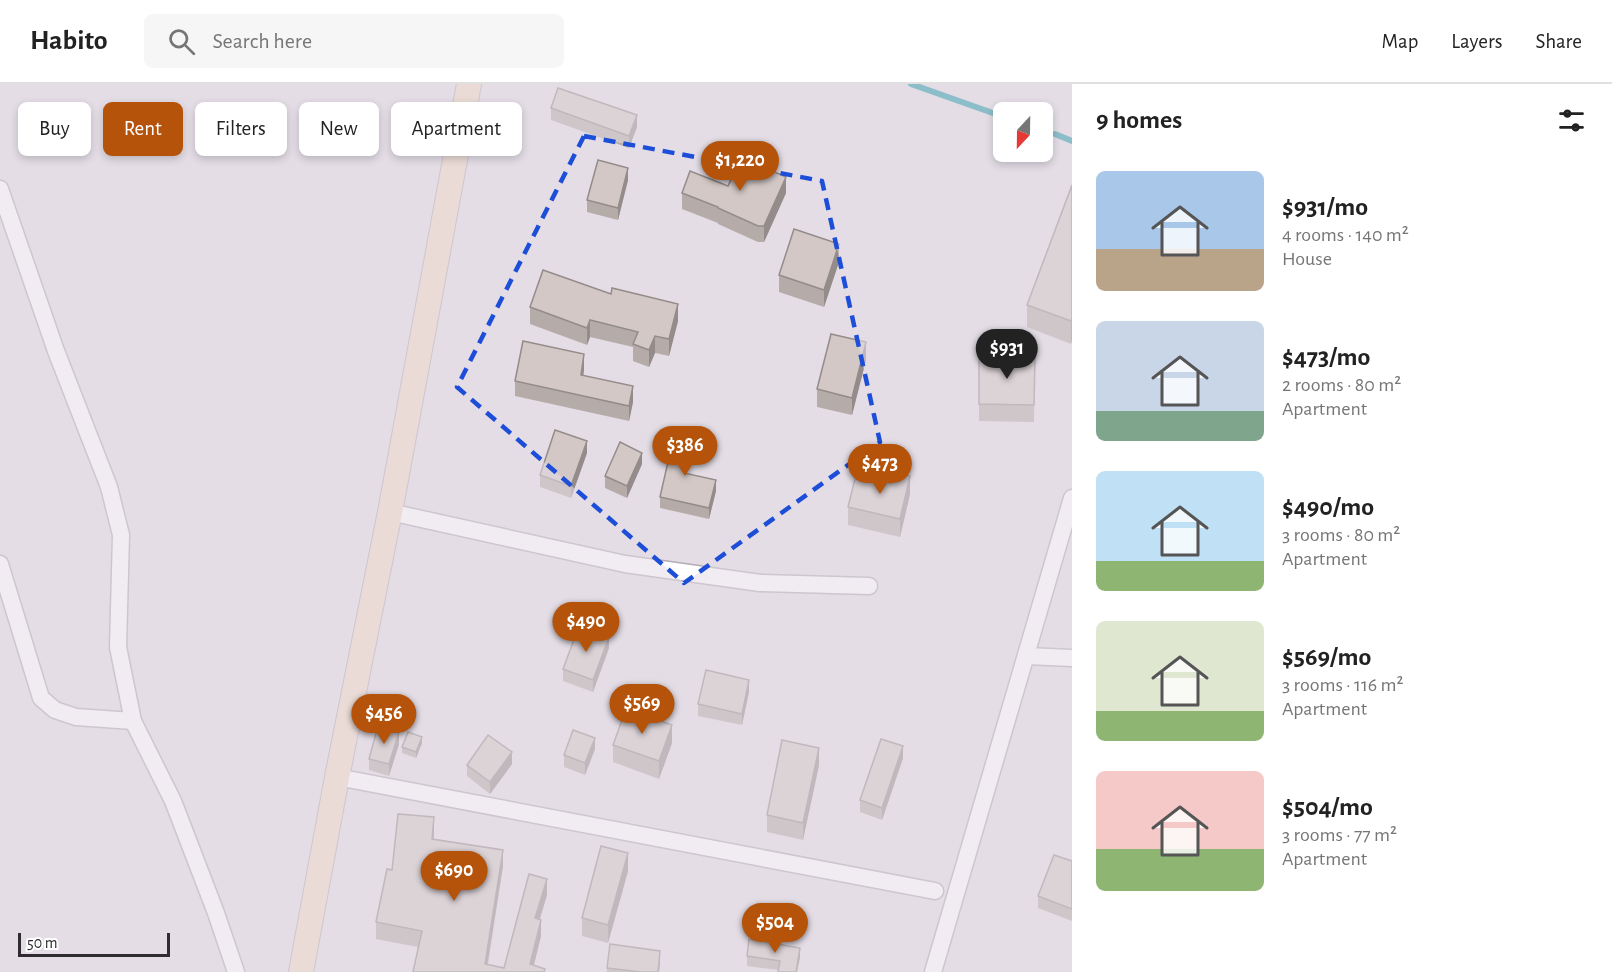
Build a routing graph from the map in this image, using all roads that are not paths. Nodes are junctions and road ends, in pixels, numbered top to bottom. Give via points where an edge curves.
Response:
1 (469, 84) edge
2 (0, 189) edge
3 (1072, 498) edge
4 (390, 512) junction
5 (0, 564) edge
6 (869, 586) dead end
7 (1026, 656) junction
8 (1072, 658) edge
9 (133, 721) junction
10 (337, 777) junction
11 (935, 891) dead end
12 (236, 972) edge
13 (301, 972) edge
14 (933, 972) edge

1 - 4 main road
2 - 9 street via 56,351 110,487 121,535 118,647
3 - 7 street
4 - 6 street via 625,564 760,583
4 - 10 main road
5 - 9 street via 41,698 55,710 76,717
7 - 8 street
7 - 14 street
9 - 12 street via 173,801
10 - 11 street
10 - 13 main road

